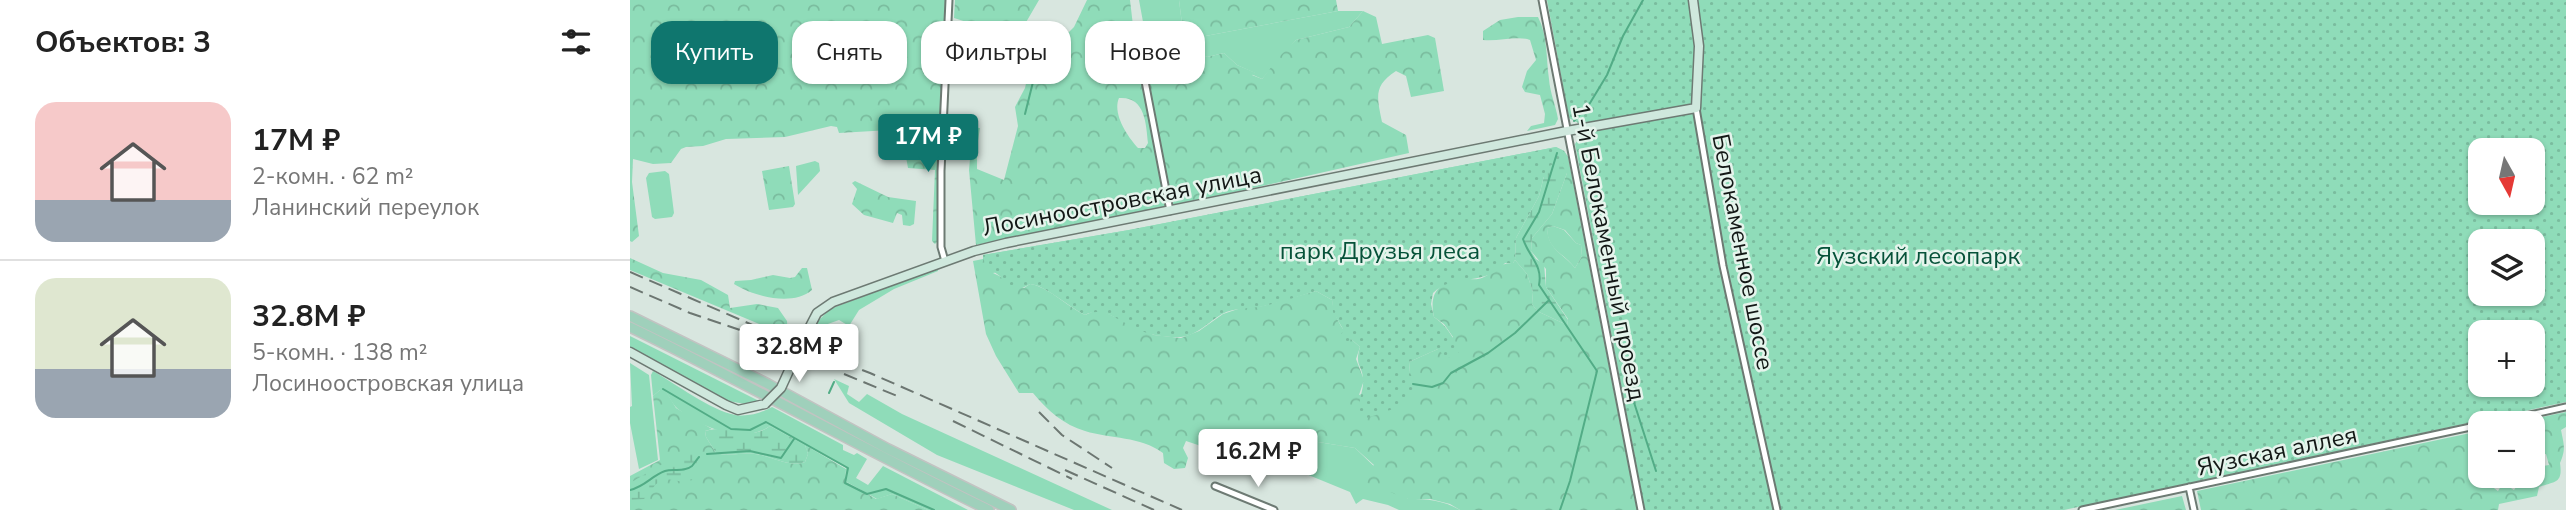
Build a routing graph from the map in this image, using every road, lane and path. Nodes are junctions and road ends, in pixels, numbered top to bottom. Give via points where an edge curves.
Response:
1 (949, 0) edge
2 (1542, 0) edge
3 (1693, 0) edge
4 (1146, 84) edge
5 (1696, 108) junction
6 (1567, 131) junction
7 (1170, 211) junction
8 (945, 261) junction
9 (630, 316) edge
10 (630, 327) edge
11 (630, 352) edge
12 (2566, 407) edge
13 (2545, 412) edge
14 (2468, 428) edge
15 (1215, 486) dead end
16 (2189, 487) junction
17 (989, 510) edge
18 (1012, 510) edge
19 (1274, 510) edge
20 (1641, 510) edge
21 (1777, 510) edge
22 (2082, 510) edge
23 (2194, 510) edge

1 - 8 street via 941,171
2 - 6 street, 1-й Белокаменный проезд
3 - 5 street, Белокаменное шоссе via 1699,46
4 - 7 street
5 - 6 street, Лосиноостровская улица
5 - 21 street, Белокаменное шоссе via 1723,266
6 - 7 street, Лосиноостровская улица
6 - 20 street, 1-й Белокаменный проезд
7 - 8 street, Лосиноостровская улица via 1006,243
8 - 11 street, Лосиноостровская улица, bridge via 833,302 817,313 781,388 765,404 738,410
9 - 18 main road
10 - 17 main road
12 - 13 street
14 - 16 street, Яузская аллея
15 - 19 street
16 - 22 street, Яузская аллея
16 - 23 street

